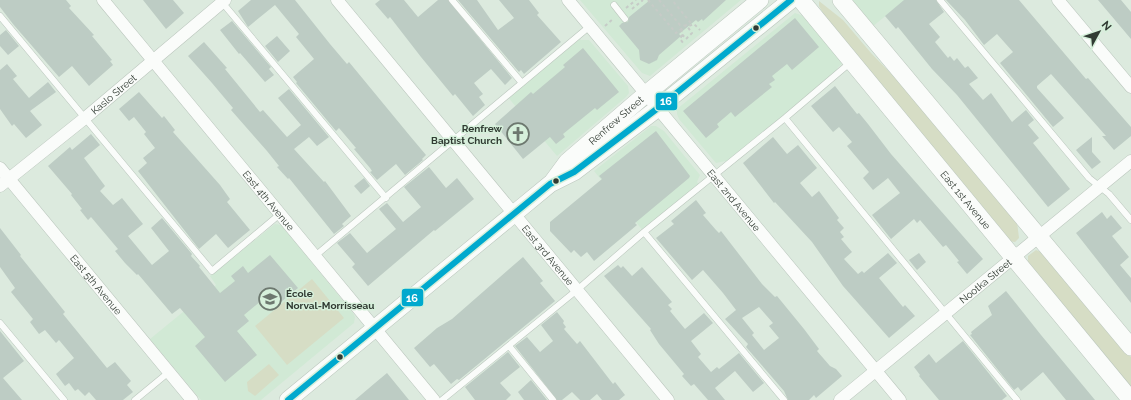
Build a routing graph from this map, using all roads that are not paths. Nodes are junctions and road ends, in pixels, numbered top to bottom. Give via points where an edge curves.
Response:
1 (103, 0) edge
2 (337, 0) edge
3 (452, 0) edge
4 (568, 0) edge
5 (760, 0) edge
6 (791, 0) edge
7 (801, 0) edge
8 (841, 0) edge
9 (940, 0) edge
10 (1058, 0) edge
11 (223, 1) edge
12 (614, 5) dead end
13 (0, 16) edge
14 (625, 19) dead end
15 (590, 26) junction
16 (154, 61) junction
17 (852, 62) junction
18 (522, 83) junction
19 (1131, 87) edge
20 (646, 94) junction
21 (658, 108) junction
22 (85, 118) junction
23 (785, 118) junction
24 (454, 140) junction
25 (1131, 161) edge
26 (0, 168) edge
27 (714, 175) junction
28 (4, 182) edge
29 (550, 184) junction
30 (1100, 186) junction
31 (386, 198) junction
32 (280, 214) junction
33 (514, 214) junction
34 (1131, 220) edge
35 (644, 232) junction
36 (1039, 236) junction
37 (315, 256) junction
38 (1013, 257) junction
39 (577, 290) junction
40 (945, 314) junction
41 (0, 323) edge
42 (375, 328) junction
43 (509, 346) junction
44 (1131, 347) edge
45 (876, 371) junction
46 (169, 372) junction
47 (64, 400) edge
48 (135, 400) edge
49 (192, 400) edge
50 (288, 400) edge
51 (434, 400) edge
52 (442, 400) edge
53 (553, 400) edge
54 (668, 400) edge
55 (784, 400) edge
56 (840, 400) edge
57 (900, 400) edge
58 (1017, 400) edge
59 (1131, 400) edge

1 - 16 street, East 4th Avenue
2 - 24 street, East 3rd Avenue
3 - 18 lane
4 - 15 street, East 2nd Avenue
5 - 20 main road, Renfrew Street
6 - 21 main road, Renfrew Street
7 - 17 main road, East 1st Avenue
8 - 36 main road
9 - 30 lane via 1089,178
10 - 19 street
11 - 16 street, Kaslo Street
11 - 31 lane
12 - 14 lane
13 - 22 lane
15 - 18 lane
15 - 20 street, East 2nd Avenue
16 - 22 street, Kaslo Street
16 - 32 street, East 4th Avenue
17 - 23 lane
17 - 38 main road, East 1st Avenue
18 - 24 lane
20 - 21 street, East 2nd Avenue
20 - 29 main road, Renfrew Street via 567,162
21 - 27 street, East 2nd Avenue
21 - 29 main road, Renfrew Street via 574,172
22 - 28 street, Kaslo Street
22 - 32 lane via 212,271
23 - 27 lane
23 - 40 lane
24 - 31 lane
24 - 33 street, East 3rd Avenue
25 - 30 street, Nootka Street
26 - 28 street, East 5th Avenue
27 - 35 lane
27 - 45 street, East 2nd Avenue
28 - 46 street, East 5th Avenue
29 - 33 main road, Renfrew Street
30 - 34 lane
30 - 36 street, Nootka Street
31 - 37 lane
32 - 37 street, East 4th Avenue
33 - 39 street, East 3rd Avenue
33 - 42 main road, Renfrew Street
35 - 39 lane
35 - 55 lane
36 - 38 street, Nootka Street
36 - 44 main road
37 - 42 street, East 4th Avenue
38 - 40 street, Nootka Street
38 - 59 main road, East 1st Avenue
39 - 43 lane
39 - 54 street, East 3rd Avenue
40 - 45 street, Nootka Street
40 - 58 lane
41 - 47 lane
42 - 50 main road, Renfrew Street
42 - 51 street, East 4th Avenue
43 - 52 lane
43 - 53 lane
45 - 56 street, Nootka Street
45 - 57 street, East 2nd Avenue
46 - 48 lane
46 - 49 street, East 5th Avenue

